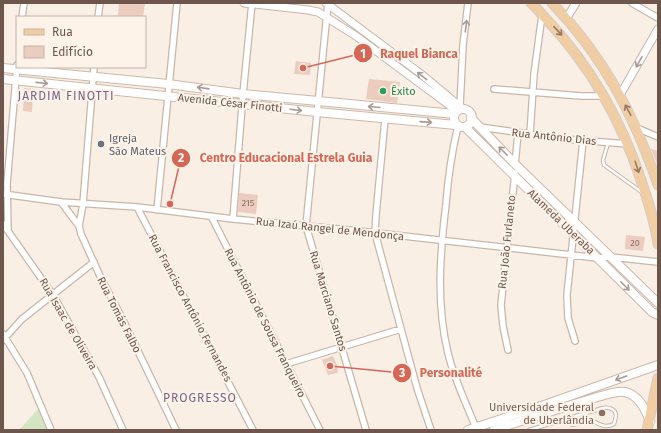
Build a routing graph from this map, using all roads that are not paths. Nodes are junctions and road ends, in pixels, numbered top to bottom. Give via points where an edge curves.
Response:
1 (24, 3) edge
2 (100, 3) edge
3 (177, 3) edge
4 (244, 3) edge
5 (252, 3) edge
6 (327, 3) edge
7 (468, 3) edge
8 (531, 3) edge
9 (552, 3) edge
10 (576, 3) edge
11 (632, 3) edge
12 (542, 15) junction
13 (22, 16) edge
14 (98, 16) edge
15 (327, 17) junction
16 (658, 18) edge
17 (566, 19) junction
18 (658, 29) edge
19 (16, 67) edge
20 (3, 68) edge
21 (17, 68) edge
22 (25, 68) edge
23 (94, 68) edge
24 (93, 77) junction
25 (3, 79) edge
26 (16, 80) junction
27 (168, 84) junction
28 (92, 88) junction
29 (494, 89) dead end
30 (534, 92) junction
31 (243, 94) junction
32 (167, 95) junction
33 (620, 95) junction
34 (604, 96) junction
35 (318, 101) junction
36 (242, 104) junction
37 (459, 110) junction
38 (317, 112) junction
39 (472, 118) junction
40 (385, 119) junction
41 (460, 126) junction
42 (480, 127) junction
43 (637, 128) junction
44 (518, 133) junction
45 (530, 134) junction
46 (658, 137) edge
47 (583, 141) junction
48 (608, 143) junction
49 (628, 144) junction
50 (515, 164) junction
51 (514, 176) junction
52 (658, 185) edge
53 (5, 195) edge
54 (647, 197) junction
55 (61, 202) junction
56 (83, 204) junction
57 (137, 207) junction
58 (157, 210) junction
59 (211, 216) junction
60 (232, 219) junction
61 (575, 222) junction
62 (3, 224) edge
63 (79, 226) junction
64 (306, 226) junction
65 (8, 230) junction
66 (376, 233) junction
67 (574, 235) junction
68 (441, 241) junction
69 (658, 244) edge
70 (506, 248) junction
71 (571, 255) junction
72 (598, 258) junction
73 (611, 258) junction
74 (94, 262) junction
75 (658, 262) edge
76 (53, 295) junction
77 (658, 303) edge
78 (658, 315) edge
79 (401, 328) junction
80 (4, 337) edge
81 (575, 341) dead end
82 (342, 347) junction
83 (508, 350) dead end
84 (286, 364) junction
85 (658, 365) edge
86 (658, 378) edge
87 (545, 409) junction
88 (564, 420) junction
89 (648, 426) edge
90 (472, 429) edge
91 (51, 430) edge
92 (123, 430) edge
93 (176, 430) edge
94 (253, 430) edge
95 (320, 430) edge
96 (366, 430) edge
97 (431, 430) edge
98 (494, 430) edge
99 (529, 430) edge

1 - 13 street
2 - 14 street
3 - 27 street
4 - 5 street, Alameda Uberaba
5 - 15 street, Alameda Uberaba via 308,10
5 - 31 street
6 - 15 street, Rua Marciano Santos
37 -> 6 street, Alameda Uberaba via 427,79
37 -> 7 street
8 - 12 main road
9 - 17 main road
10 - 17 street
11 - 16 street
12 - 30 street
12 -> 34 main road via 574,51
15 - 35 street, Rua Marciano Santos
15 - 37 street, Alameda Uberaba
17 - 33 main road via 594,52
18 -> 33 street
19 - 20 main road, Avenida César Finotti
21 - 26 street
22 - 24 main road, Avenida César Finotti
23 - 24 street
24 - 27 main road, Avenida César Finotti
24 - 28 street
25 - 26 main road, Avenida César Finotti
26 -> 28 main road, Avenida César Finotti
26 - 53 street
31 -> 27 main road, Avenida César Finotti
27 - 32 street
28 - 32 main road, Avenida César Finotti
28 - 56 street
29 - 30 street
30 - 34 street
30 - 45 street
31 - 35 main road, Avenida César Finotti
31 - 36 street
32 - 36 main road, Avenida César Finotti
32 - 58 street
43 -> 33 main road
34 - 49 main road
37 -> 35 main road, Avenida César Finotti
35 - 38 street, Rua Marciano Santos
36 -> 38 main road, Avenida César Finotti
36 - 60 street
37 - 39 main road, Alameda Uberaba via 469,112
37 - 41 main road via 454,120
38 - 40 main road, Avenida César Finotti
38 - 64 street, Rua Marciano Santos
39 - 41 main road via 469,124
39 - 42 main road, Alameda Uberaba
40 -> 41 main road, Avenida César Finotti
40 - 66 street
41 - 51 main road, Alameda Uberaba
41 - 68 street via 453,144
42 - 44 street, Rua Antônio Dias
50 -> 42 main road, Alameda Uberaba
43 - 46 street
43 - 52 main road
44 - 45 street, Rua Antônio Dias
44 - 50 street, Rua João Furlaneto
45 - 47 street, Rua Antônio Dias
47 - 48 street, Rua Antônio Dias
47 - 61 street
48 - 49 street, Rua Antônio Dias
48 - 54 lane via 603,160 604,166
49 -> 54 main road
50 - 51 street, Rua João Furlaneto
50 - 61 main road, Alameda Uberaba
51 - 67 main road, Alameda Uberaba
51 - 70 street, Rua João Furlaneto
53 - 55 street, Rua Izaú Rangel de Mendonça
53 - 65 street
54 - 69 main road
55 - 56 street, Rua Izaú Rangel de Mendonça
55 - 63 street, Rua Tomás Falbo
56 - 57 street, Rua Izaú Rangel de Mendonça
56 - 63 street
57 - 58 street, Rua Izaú Rangel de Mendonça
57 - 94 street, Rua Francisco Antônio Fernandes
58 - 59 street, Rua Izaú Rangel de Mendonça
59 - 60 street, Rua Izaú Rangel de Mendonça
59 - 84 street, Rua Antônio de Sousa Franqueiro
60 - 64 street, Rua Izaú Rangel de Mendonça
61 - 67 street
61 - 73 main road, Alameda Uberaba
62 - 65 street, Rua Isaac de Oliveira
63 - 74 street, Rua Tomás Falbo
64 - 66 street, Rua Izaú Rangel de Mendonça
64 - 82 street, Rua Marciano Santos
65 - 76 street, Rua Isaac de Oliveira
66 - 68 street, Rua Izaú Rangel de Mendonça
66 - 79 street
67 - 71 street
67 - 72 main road, Alameda Uberaba
68 - 70 street, Rua Izaú Rangel de Mendonça
68 - 90 street via 440,296 444,335
70 - 71 street, Rua Izaú Rangel de Mendonça
70 - 83 street, Rua João Furlaneto via 501,314
71 - 72 street, Rua Izaú Rangel de Mendonça
71 - 81 street via 567,311
72 - 73 street, Rua Izaú Rangel de Mendonça
72 -> 78 main road, Alameda Uberaba
73 - 75 street, Rua Izaú Rangel de Mendonça
73 - 77 main road, Alameda Uberaba
74 - 76 street
74 - 93 street, Rua Tomás Falbo
76 - 80 street
76 - 92 street, Rua Isaac de Oliveira via 99,377
79 - 82 street
79 - 97 street
80 - 91 street via 27,373
82 - 84 street
82 - 96 street, Rua Marciano Santos
84 - 95 street, Rua Antônio de Sousa Franqueiro
85 -> 87 main road
86 - 89 main road
87 - 89 main road via 624,392 640,401
87 - 90 main road
87 - 98 main road
88 - 88 lane via 570,425 591,420 601,426 608,426 614,424 616,416 614,410 607,407
88 - 99 lane

